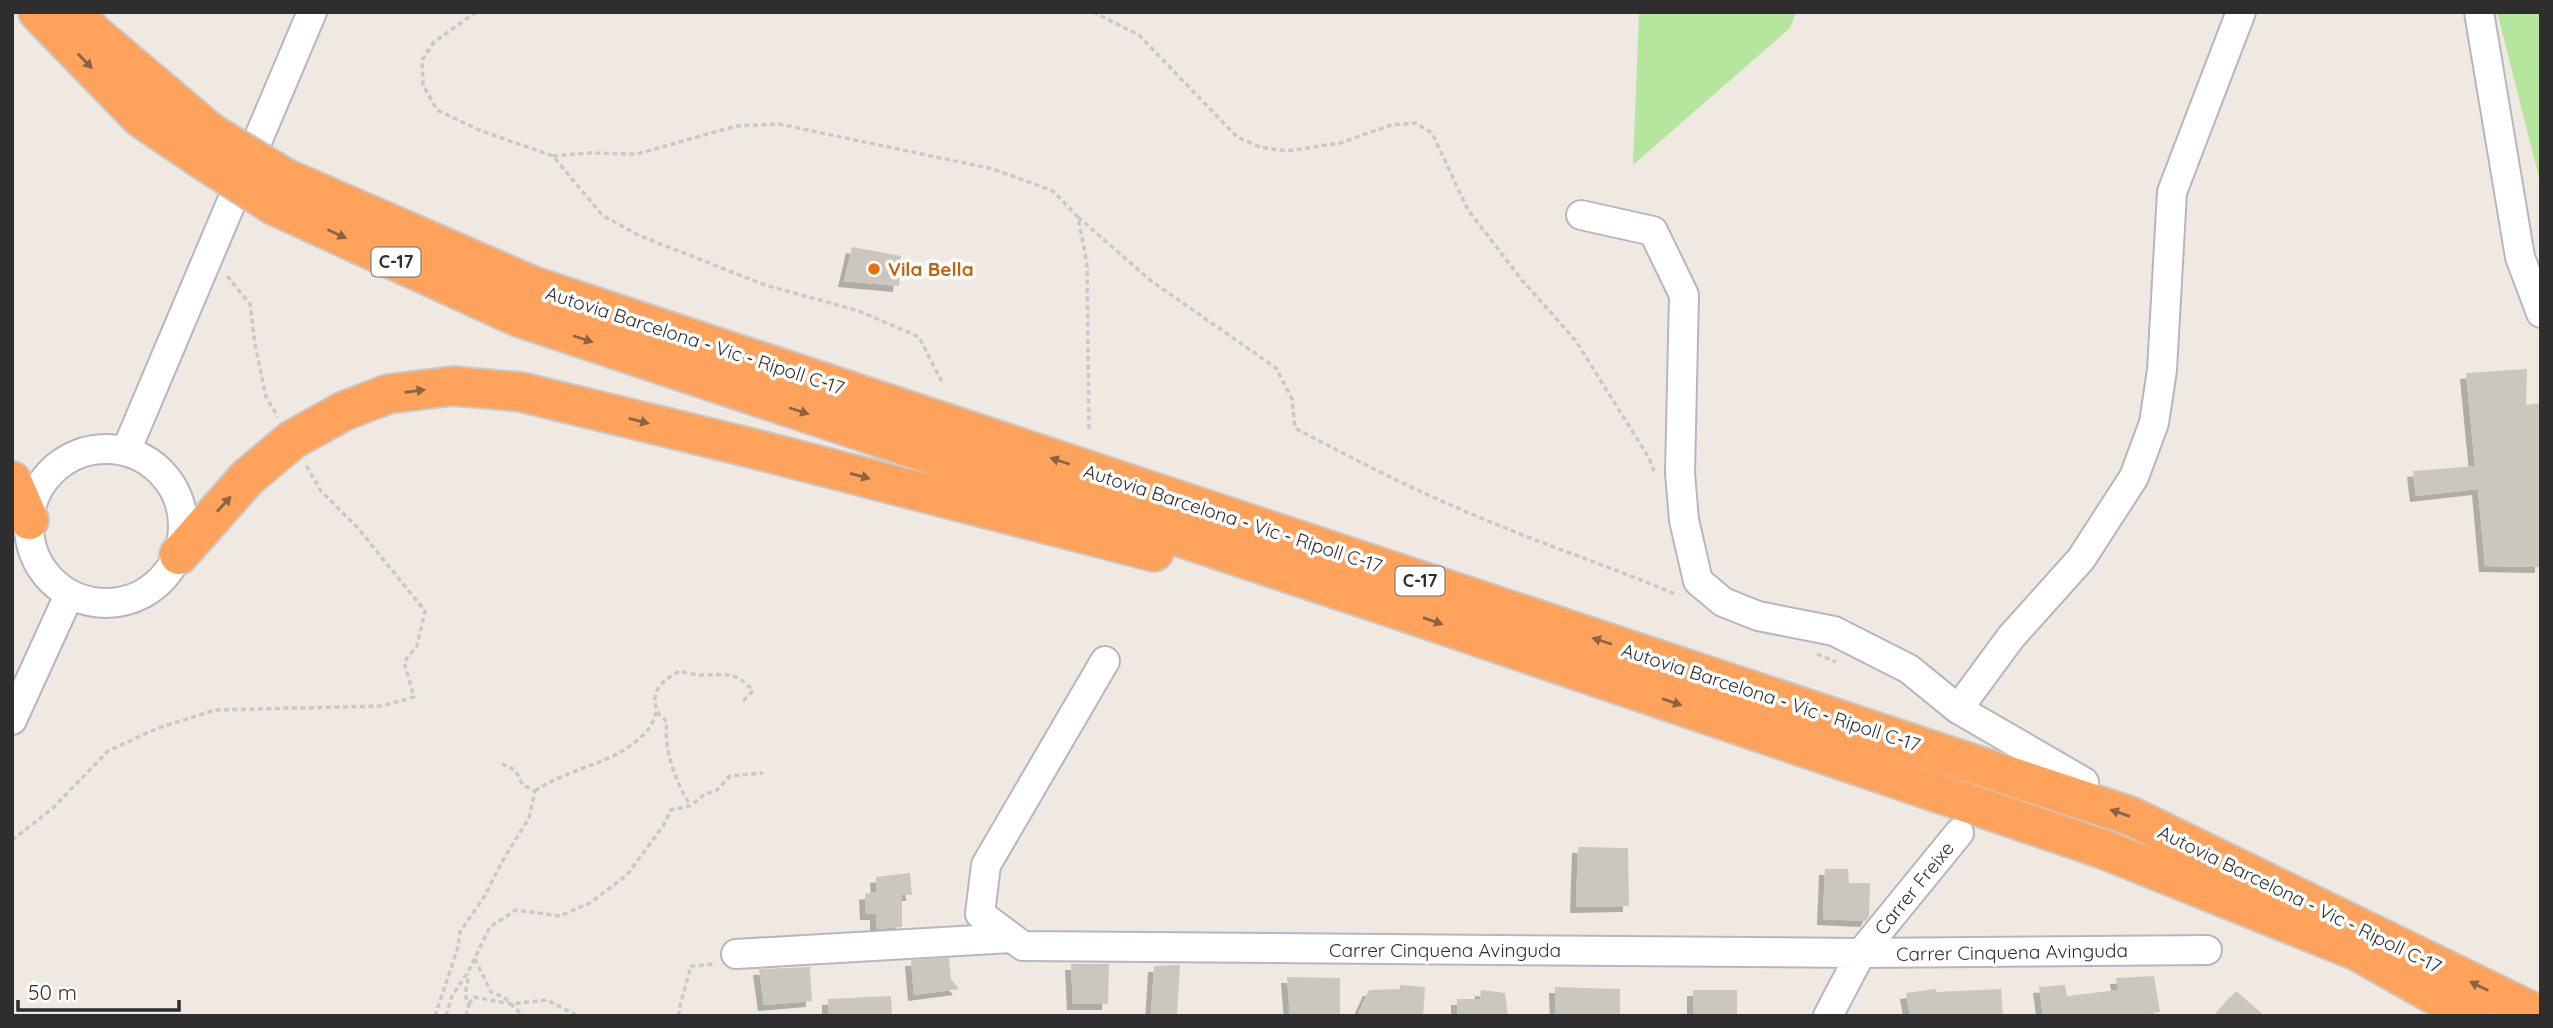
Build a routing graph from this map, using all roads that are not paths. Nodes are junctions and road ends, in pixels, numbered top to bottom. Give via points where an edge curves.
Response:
1 (38, 12) edge
2 (76, 12) edge
3 (97, 12) edge
4 (312, 12) edge
5 (2241, 12) edge
6 (2479, 12) edge
7 (163, 90) junction
8 (206, 146) junction
9 (280, 192) junction
10 (1581, 215) dead end
11 (2541, 313) edge
12 (126, 451) junction
13 (12, 481) edge
14 (29, 520) junction
15 (179, 555) junction
16 (69, 595) junction
17 (1395, 609) junction
18 (1105, 661) dead end
19 (1958, 709) junction
20 (12, 720) edge
21 (2084, 782) dead end
22 (1959, 833) dead end
23 (1011, 938) junction
24 (2207, 950) dead end
25 (1861, 953) junction
26 (736, 954) road end
27 (1828, 1016) edge
28 (2472, 1016) edge
29 (2541, 1016) edge

1 -> 8 highway, Autovia Barcelona - Vic - Ripoll C-17 / C-17 via 141,118
2 - 7 highway, Autovia Barcelona - Vic - Ripoll C-17 / C-17 via 93,33
3 - 7 highway
4 - 12 street
5 - 19 street via 2172,192 2162,370 2154,423 2134,477 2081,559 2011,637
6 - 11 street via 2520,257
7 - 8 highway, Autovia Barcelona - Vic - Ripoll C-17 / C-17
8 - 9 highway, Autovia Barcelona - Vic - Ripoll C-17 / C-17, bridge
9 -> 17 highway, Autovia Barcelona - Vic - Ripoll C-17 / C-17 via 518,317
29 -> 9 highway, Autovia Barcelona - Vic - Ripoll C-17 / C-17 via 2130,817 533,286
10 - 19 street via 1653,231 1684,295 1681,473 1684,520 1698,580 1723,602 1758,617 1834,631 1909,669
12 - 14 street via 100,449 74,455 52,470 37,491
12 - 15 street via 155,465 176,491 184,523
13 - 14 highway
14 - 16 street via 32,550 41,568
15 - 16 street via 161,582 133,600 101,605
15 -> 17 highway via 247,478 292,440 344,411 388,394 453,386 521,392
16 - 20 street
17 -> 28 highway, Autovia Barcelona - Vic - Ripoll C-17 / C-17 via 2103,849 2357,951
18 - 23 street, Carrer Cinquena Avinguda via 986,864 980,914
19 - 21 street
22 - 25 street, Carrer Freixe
23 - 25 street, Carrer Cinquena Avinguda via 1023,946
23 - 26 street
24 - 25 street, Carrer Cinquena Avinguda
25 - 27 street, Carrer Freixe

